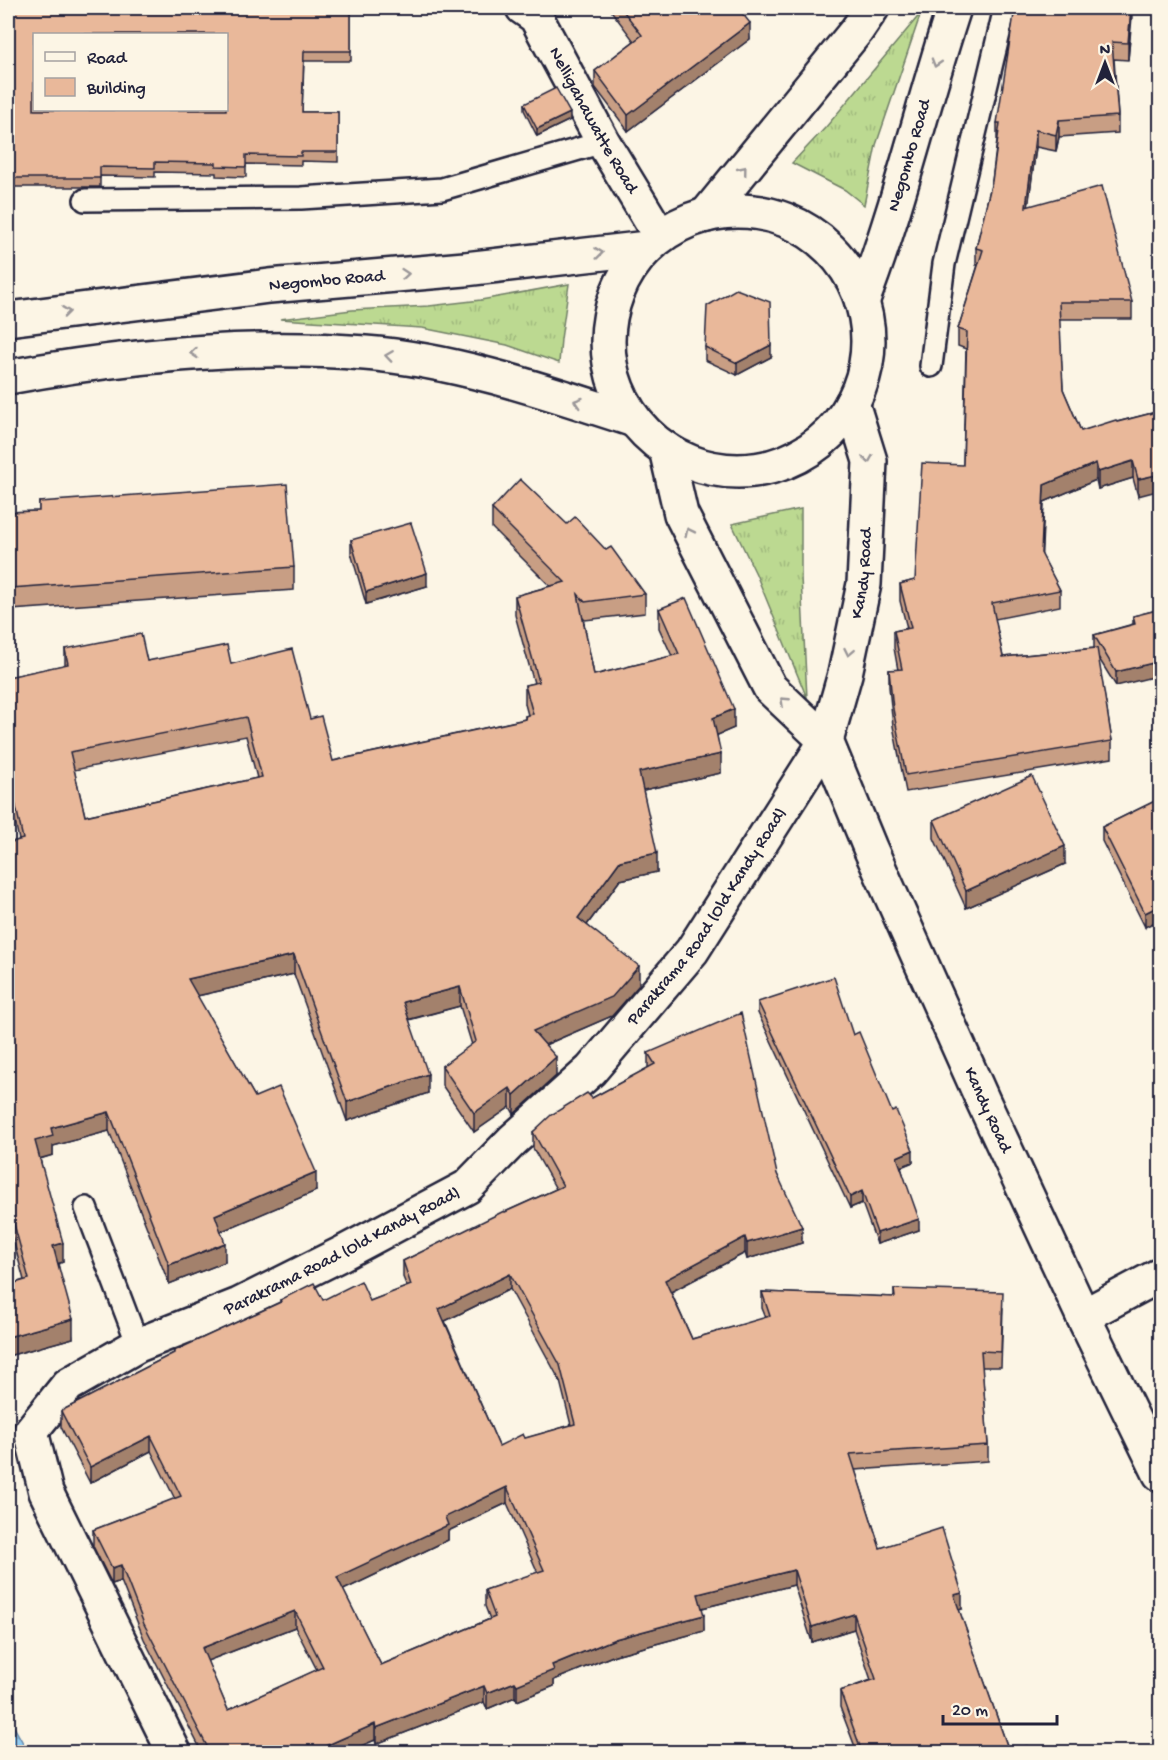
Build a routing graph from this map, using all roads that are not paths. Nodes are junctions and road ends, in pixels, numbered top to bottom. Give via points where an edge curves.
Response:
1 (523, 8) edge
2 (872, 8) edge
3 (954, 8) edge
4 (1005, 8) edge
5 (603, 142) junction
6 (85, 200) dead end
7 (706, 215) junction
8 (654, 242) junction
9 (862, 302) junction
10 (8, 319) edge
11 (931, 366) dead end
12 (8, 377) edge
13 (852, 403) junction
14 (634, 420) junction
15 (666, 449) junction
16 (826, 741) junction
17 (86, 1208) dead end
18 (1161, 1275) edge
19 (1083, 1317) junction
20 (138, 1345) junction
21 (1161, 1474) edge
22 (174, 1752) edge

1 - 5 main road, Nelligahawatte Road via 536,17
7 -> 2 main road
3 -> 9 main road, Negombo Road via 891,220
4 - 11 lane via 944,264
5 - 6 lane via 442,189 301,198
5 - 8 main road, Nelligahawatte Road
7 - 8 main road
7 - 9 main road via 766,213 802,228 833,252 856,284
10 -> 8 main road, Negombo Road via 269,286 465,269
8 - 14 main road via 634,262 615,294 608,331 609,368 622,405
9 - 13 main road via 869,354 861,387
14 -> 12 main road via 497,378 366,353 173,354
13 - 15 main road via 842,421 810,449 771,467 716,469 685,460
13 -> 16 main road, Kandy Road via 870,461 864,584
14 - 15 main road
16 -> 15 main road, Kandy Road via 770,688 681,514
16 - 19 main road, Kandy Road via 903,922
16 - 20 main road, Parakrama Road (Old Kandy Road) via 692,951 591,1070 467,1187 239,1305
17 - 20 lane
18 - 19 main road
19 - 21 main road, Kandy Road
20 - 22 main road, Parakrama Road (Old Kandy Road) via 68,1385 31,1431 46,1492

